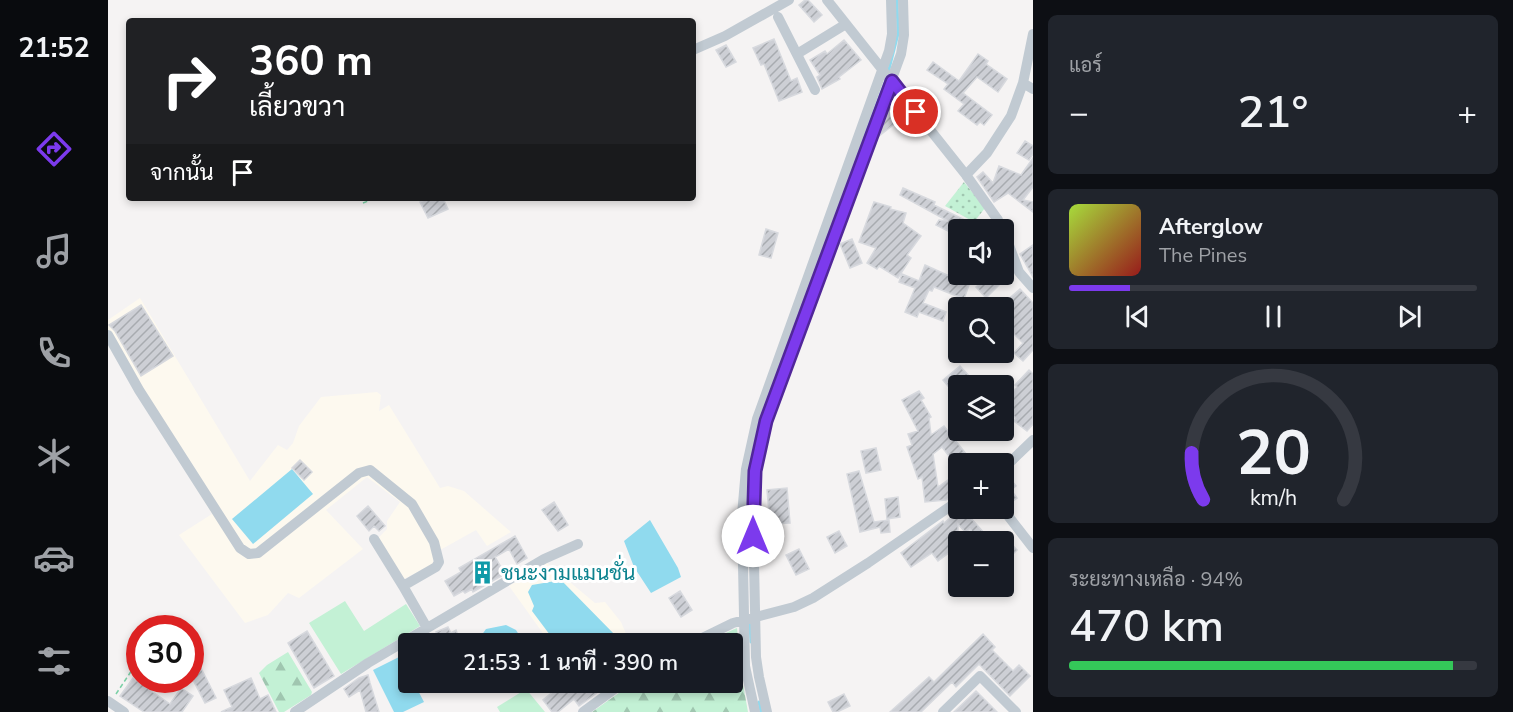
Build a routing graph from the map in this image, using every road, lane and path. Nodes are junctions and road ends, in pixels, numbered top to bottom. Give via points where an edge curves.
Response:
1 (789, 0) edge
2 (827, 0) edge
3 (891, 0) edge
4 (903, 0) edge
5 (778, 17) dead end
6 (846, 24) junction
7 (1033, 34) edge
8 (696, 49) edge
9 (797, 54) junction
10 (887, 75) junction
11 (1028, 86) edge
12 (815, 90) dead end
13 (966, 175) junction
14 (368, 201) edge
15 (363, 203) dead end
16 (997, 219) edge
17 (1014, 259) edge
18 (1033, 288) edge
19 (108, 335) edge
20 (1033, 440) edge
21 (1014, 458) edge
22 (948, 508) edge
23 (1011, 519) edge
24 (374, 539) dead end
25 (578, 544) dead end
26 (1033, 548) edge
27 (403, 586) junction
28 (755, 617) junction
29 (743, 620) junction
30 (427, 628) junction
31 (714, 633) edge
32 (126, 678) edge
33 (609, 693) edge
34 (109, 702) edge
35 (124, 712) edge
36 (294, 712) edge
37 (583, 712) edge
38 (755, 712) edge
39 (767, 712) edge
40 (943, 712) edge
41 (1016, 712) edge

1 - 8 street
2 - 6 street
3 - 10 street
4 - 10 street via 901,54
5 - 9 street
6 - 9 street
6 - 10 street
7 - 11 street
9 - 12 street
10 - 13 street
10 - 28 street via 766,421 755,471
10 - 29 street via 757,418 746,469 742,515
11 - 13 street via 987,153
13 - 16 street
14 - 15 path
17 - 18 street
19 - 27 street via 240,548 249,554 258,553 369,470 412,504 434,542 439,561 436,567
20 - 21 street
22 - 28 street via 813,598
23 - 26 street
24 - 27 street
25 - 30 street via 544,559
27 - 30 street
28 - 29 street
28 - 39 street via 759,678
29 - 31 street
29 - 38 street
30 - 36 street
32 - 34 path
33 - 37 street
34 - 35 street
40 - 41 street via 980,676

